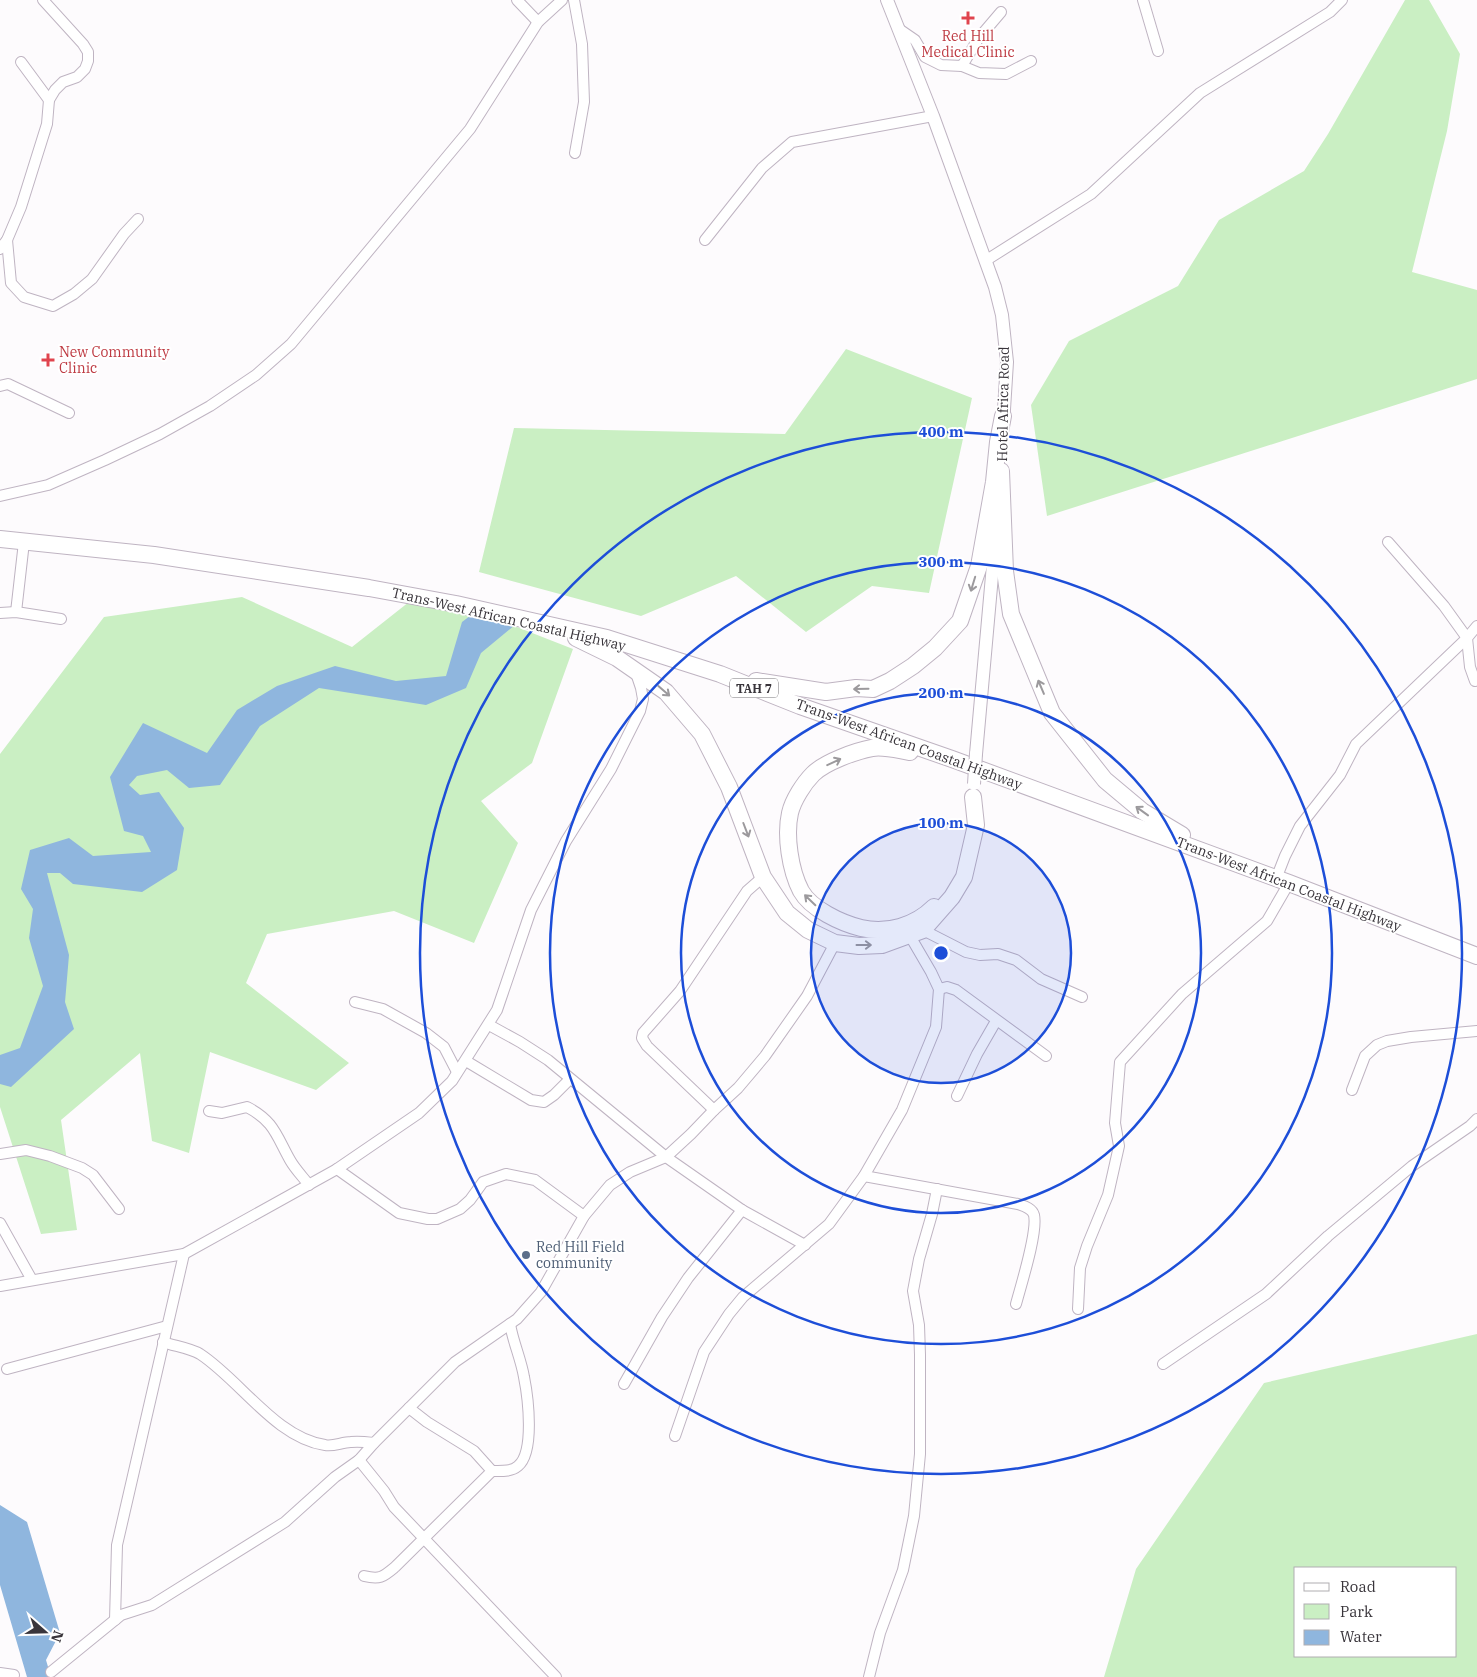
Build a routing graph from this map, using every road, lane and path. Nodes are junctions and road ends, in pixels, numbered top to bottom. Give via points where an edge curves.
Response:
1 (43, 0) edge
2 (517, 0) edge
3 (562, 0) edge
4 (574, 0) edge
5 (887, 0) edge
6 (1143, 0) edge
7 (1342, 0) edge
8 (1001, 12) dead end
9 (538, 22) junction
10 (899, 30) junction
11 (1158, 51) dead end
12 (1031, 61) dead end
13 (21, 62) dead end
14 (962, 66) junction
15 (49, 100) junction
16 (933, 116) junction
17 (575, 153) dead end
18 (138, 219) dead end
19 (7, 240) junction
20 (705, 240) dead end
21 (0, 249) edge
22 (985, 262) junction
23 (0, 386) edge
24 (69, 413) dead end
25 (1003, 416) junction
26 (1001, 471) junction
27 (0, 496) edge
28 (0, 539) edge
29 (24, 542) junction
30 (1388, 542) dead end
31 (16, 612) junction
32 (0, 613) edge
33 (61, 619) dead end
34 (546, 624) junction
35 (1477, 626) edge
36 (1467, 638) junction
37 (634, 669) junction
38 (720, 674) junction
39 (1475, 681) dead end
40 (952, 759) junction
41 (973, 790) junction
42 (763, 877) junction
43 (1276, 879) junction
44 (917, 933) junction
45 (835, 943) junction
46 (1477, 956) edge
47 (939, 989) junction
48 (1082, 997) dead end
49 (355, 1002) dead end
50 (996, 1021) junction
51 (489, 1024) junction
52 (1477, 1031) edge
53 (1046, 1056) dead end
54 (466, 1061) junction
55 (457, 1072) junction
56 (570, 1079) junction
57 (1352, 1090) dead end
58 (957, 1096) dead end
59 (714, 1110) junction
60 (209, 1111) dead end
61 (1477, 1119) edge
62 (0, 1154) edge
63 (666, 1157) junction
64 (337, 1169) junction
65 (864, 1176) junction
66 (309, 1185) junction
67 (937, 1189) junction
68 (119, 1209) dead end
69 (742, 1210) junction
70 (584, 1216) junction
71 (0, 1222) edge
72 (805, 1246) junction
73 (184, 1254) junction
74 (32, 1280) junction
75 (0, 1286) edge
76 (1016, 1304) dead end
77 (1078, 1309) dead end
78 (510, 1324) junction
79 (167, 1326) junction
80 (163, 1342) junction
81 (1163, 1364) dead end
82 (7, 1369) dead end
83 (624, 1384) dead end
84 (409, 1408) junction
85 (675, 1436) dead end
86 (374, 1442) junction
87 (359, 1460) junction
88 (492, 1471) junction
89 (424, 1539) junction
90 (364, 1576) dead end
91 (115, 1620) junction
92 (51, 1672) dead end
93 (0, 1673) edge
94 (14, 1674) dead end
95 (556, 1677) edge
96 (869, 1677) edge

1 - 15 street via 88,52 85,69 77,77 63,82
2 - 9 street
3 - 9 street
4 - 17 street via 582,44 584,102
5 - 10 street, Hotel Africa Road
6 - 11 street
7 - 22 street via 1330,12 1200,93 1091,194
8 - 14 street via 978,38
9 - 27 street via 470,129 292,344 256,375 160,434 48,485
10 - 14 street via 915,40 925,57 941,66
10 - 16 street, Hotel Africa Road
12 - 14 street via 1006,74 979,73
13 - 15 street
15 - 19 street via 47,124
16 - 20 street via 792,142 762,168
16 - 22 street, Hotel Africa Road
18 - 19 street via 92,279 53,306 24,297 11,283
19 - 21 street
22 - 25 street, Hotel Africa Road via 1002,315 1007,362
23 - 24 street via 8,384
25 - 26 street, Hotel Africa Road
25 -> 38 highway via 979,566 960,621 936,648 890,681 873,689 826,692
26 - 41 street, Hotel Africa Road, bridge
43 -> 26 highway via 1186,837 1142,811 1105,780 1052,713 1011,614 1005,571
28 - 29 highway, Trans-West African Coastal Highway / TAH 7
29 - 31 street
29 - 34 highway, Trans-West African Coastal Highway / TAH 7 via 154,556 369,588
30 - 36 street via 1444,606
31 - 32 street
31 - 33 street
34 - 37 highway
34 - 38 highway, Trans-West African Coastal Highway / TAH 7 via 607,638
35 - 36 street
36 - 39 street
36 - 43 street via 1356,744 1340,775 1300,826
37 -> 42 highway via 666,692 702,734 729,787
37 - 51 street via 643,699 640,710 611,769 566,841 531,910 497,1010
38 - 40 highway, Trans-West African Coastal Highway / TAH 7 via 800,706
41 -> 40 highway via 971,825 956,877 927,914 906,926 874,931 845,924 820,910 801,892 787,842 790,812 814,773 833,761 873,748
40 - 43 highway, Trans-West African Coastal Highway / TAH 7
41 - 44 highway via 976,824 964,877 952,897
42 - 45 highway via 786,913 808,930
42 - 59 street via 747,891 680,991 643,1033 647,1046
43 - 46 highway, Trans-West African Coastal Highway / TAH 7
43 - 77 street via 1266,921 1182,994 1120,1062 1116,1123 1119,1146 1108,1195 1080,1268
45 -> 44 highway via 882,945
44 - 47 street
44 - 48 street via 966,952 998,954 1016,960 1041,979
45 - 59 street via 807,996 765,1056
47 - 50 street via 956,990
47 - 65 street via 936,1027 902,1110
49 - 55 street via 383,1009 426,1033 444,1046
50 - 53 street
50 - 58 street via 976,1054
51 - 54 street
51 - 56 street via 548,1060
52 - 57 street via 1412,1037 1377,1045 1365,1056
54 - 55 street
54 - 56 street via 531,1100 544,1102
55 - 64 street via 419,1113
56 - 63 street
59 - 63 street
60 - 66 street via 222,1113 247,1107 260,1114 278,1133 291,1162
61 - 81 street via 1412,1166 1328,1236 1266,1294
62 - 68 street via 26,1150 82,1168 93,1175
63 - 69 street
63 - 70 street via 630,1172 610,1186
64 - 66 street
64 - 70 street via 399,1213 428,1219 437,1219 460,1209 483,1182 506,1174 535,1180
65 - 67 street
65 - 72 street via 829,1224
66 - 73 street
67 - 76 street via 1018,1204 1031,1210 1034,1215 1032,1238
67 - 96 street via 914,1291 920,1355 920,1454 914,1516 902,1570
69 - 72 street
69 - 83 street via 688,1278
70 - 78 street via 541,1292
71 - 74 street
72 - 85 street via 743,1297 729,1314 704,1352
73 - 74 street
73 - 79 street
74 - 75 street
78 - 84 street via 455,1362
78 - 88 street via 524,1376 530,1418 528,1441 525,1458 518,1467 509,1471
79 - 80 street
79 - 82 street
80 - 86 street via 197,1352 223,1370 282,1426 310,1441 326,1446
80 - 91 street via 117,1545
84 - 86 street
84 - 88 street via 474,1451
86 - 87 street
87 - 89 street via 394,1507
87 - 91 street via 285,1522 152,1605
88 - 89 street
89 - 90 street via 384,1576 376,1579
89 - 95 street
91 - 92 street
93 - 94 street

